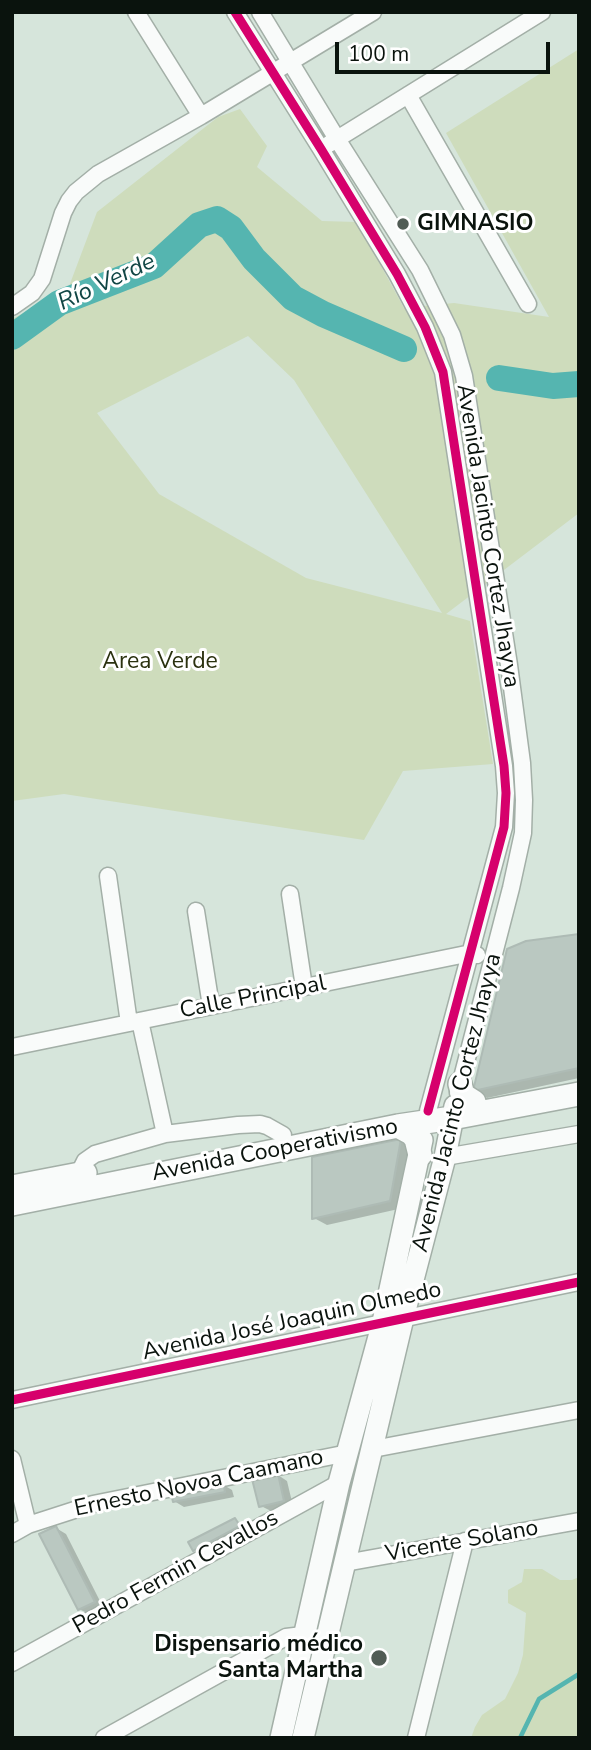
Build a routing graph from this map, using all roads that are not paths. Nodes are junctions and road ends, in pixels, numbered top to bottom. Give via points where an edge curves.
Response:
1 (136, 12) edge
2 (235, 12) edge
3 (260, 12) edge
4 (373, 12) edge
5 (542, 12) edge
6 (291, 62) junction
7 (273, 73) junction
8 (408, 95) junction
9 (201, 116) junction
10 (337, 139) junction
11 (321, 149) junction
12 (528, 304) dead end
13 (12, 307) edge
14 (108, 876) dead end
15 (290, 894) dead end
16 (196, 911) dead end
17 (471, 953) junction
18 (494, 958) junction
19 (304, 987) junction
20 (211, 1006) junction
21 (134, 1022) junction
22 (12, 1047) edge
23 (579, 1079) edge
24 (579, 1094) edge
25 (460, 1102) junction
26 (427, 1116) junction
27 (398, 1126) junction
28 (165, 1134) junction
29 (579, 1134) edge
30 (283, 1135) junction
31 (420, 1155) junction
32 (445, 1157) junction
33 (75, 1175) junction
34 (12, 1187) edge
35 (12, 1204) edge
36 (579, 1282) edge
37 (393, 1320) junction
38 (12, 1400) edge
39 (579, 1410) edge
40 (373, 1449) junction
41 (348, 1453) junction
42 (12, 1459) edge
43 (339, 1483) junction
44 (579, 1521) edge
45 (29, 1525) junction
46 (12, 1534) edge
47 (465, 1541) junction
48 (345, 1563) junction
49 (303, 1634) junction
50 (12, 1663) edge
51 (104, 1738) edge
52 (281, 1738) edge
53 (303, 1738) edge
54 (416, 1738) edge

1 - 9 street
2 - 7 street, Avenida Jacinto Cortez Jhayya
3 - 6 street, Avenida Jacinto Cortez Jhayya
4 - 6 street
5 - 8 street
6 - 7 street
6 - 10 street, Avenida Jacinto Cortez Jhayya
7 - 9 street
7 - 11 street, Avenida Jacinto Cortez Jhayya
8 - 10 street
8 - 12 street
9 - 13 street via 98,174 76,192 63,214 42,279
10 - 11 street
10 - 18 street, Avenida Jacinto Cortez Jhayya via 420,270 452,335 464,376 523,775 523,833
11 - 17 street, Avenida Jacinto Cortez Jhayya via 397,274 443,372 506,793 504,827
14 - 21 street
15 - 19 street
16 - 20 street
17 - 18 street, Calle Principal
17 - 19 street, Calle Principal
17 - 26 street, Avenida Jacinto Cortez Jhayya
18 - 25 street, Avenida Jacinto Cortez Jhayya
19 - 20 street, Calle Principal
20 - 21 street, Calle Principal
21 - 22 street, Calle Principal
21 - 28 street
23 - 25 highway, Avenida Cooperativismo
24 - 25 highway, Avenida Cooperativismo
25 - 26 highway, Avenida Cooperativismo
25 - 32 main road, Avenida Jacinto Cortez Jhayya
26 - 27 highway, Avenida Cooperativismo
26 - 30 highway, Avenida Cooperativismo
26 - 31 main road, Avenida Jacinto Cortez Jhayya
27 - 31 highway via 416,1139
27 - 35 highway, Avenida Cooperativismo
28 - 30 street via 260,1124
28 - 33 street via 95,1154
29 - 32 street
30 - 33 highway, Avenida Cooperativismo
31 - 37 main road, Avenida Jacinto Cortez Jhayya
32 - 37 main road, Avenida Jacinto Cortez Jhayya
33 - 34 highway, Avenida Cooperativismo
36 - 37 street, Avenida José Joaquin Olmedo
37 - 38 street, Avenida José Joaquin Olmedo
37 - 40 main road, Avenida Jacinto Cortez Jhayya
37 - 41 main road, Avenida Jacinto Cortez Jhayya
39 - 40 street
40 - 48 main road, Avenida Jacinto Cortez Jhayya
41 - 43 main road, Avenida Jacinto Cortez Jhayya
41 - 45 street, Ernesto Novoa Caamano via 102,1502
42 - 45 street
43 - 49 main road, Avenida Jacinto Cortez Jhayya
43 - 50 street, Pedro Fermin Cevallos
44 - 47 street, Vicente Solano
45 - 46 street, Ernesto Novoa Caamano
47 - 48 street, Vicente Solano
47 - 54 street
48 - 53 main road, Avenida Jacinto Cortez Jhayya
49 - 51 street via 286,1637
49 - 52 main road, Avenida Jacinto Cortez Jhayya

